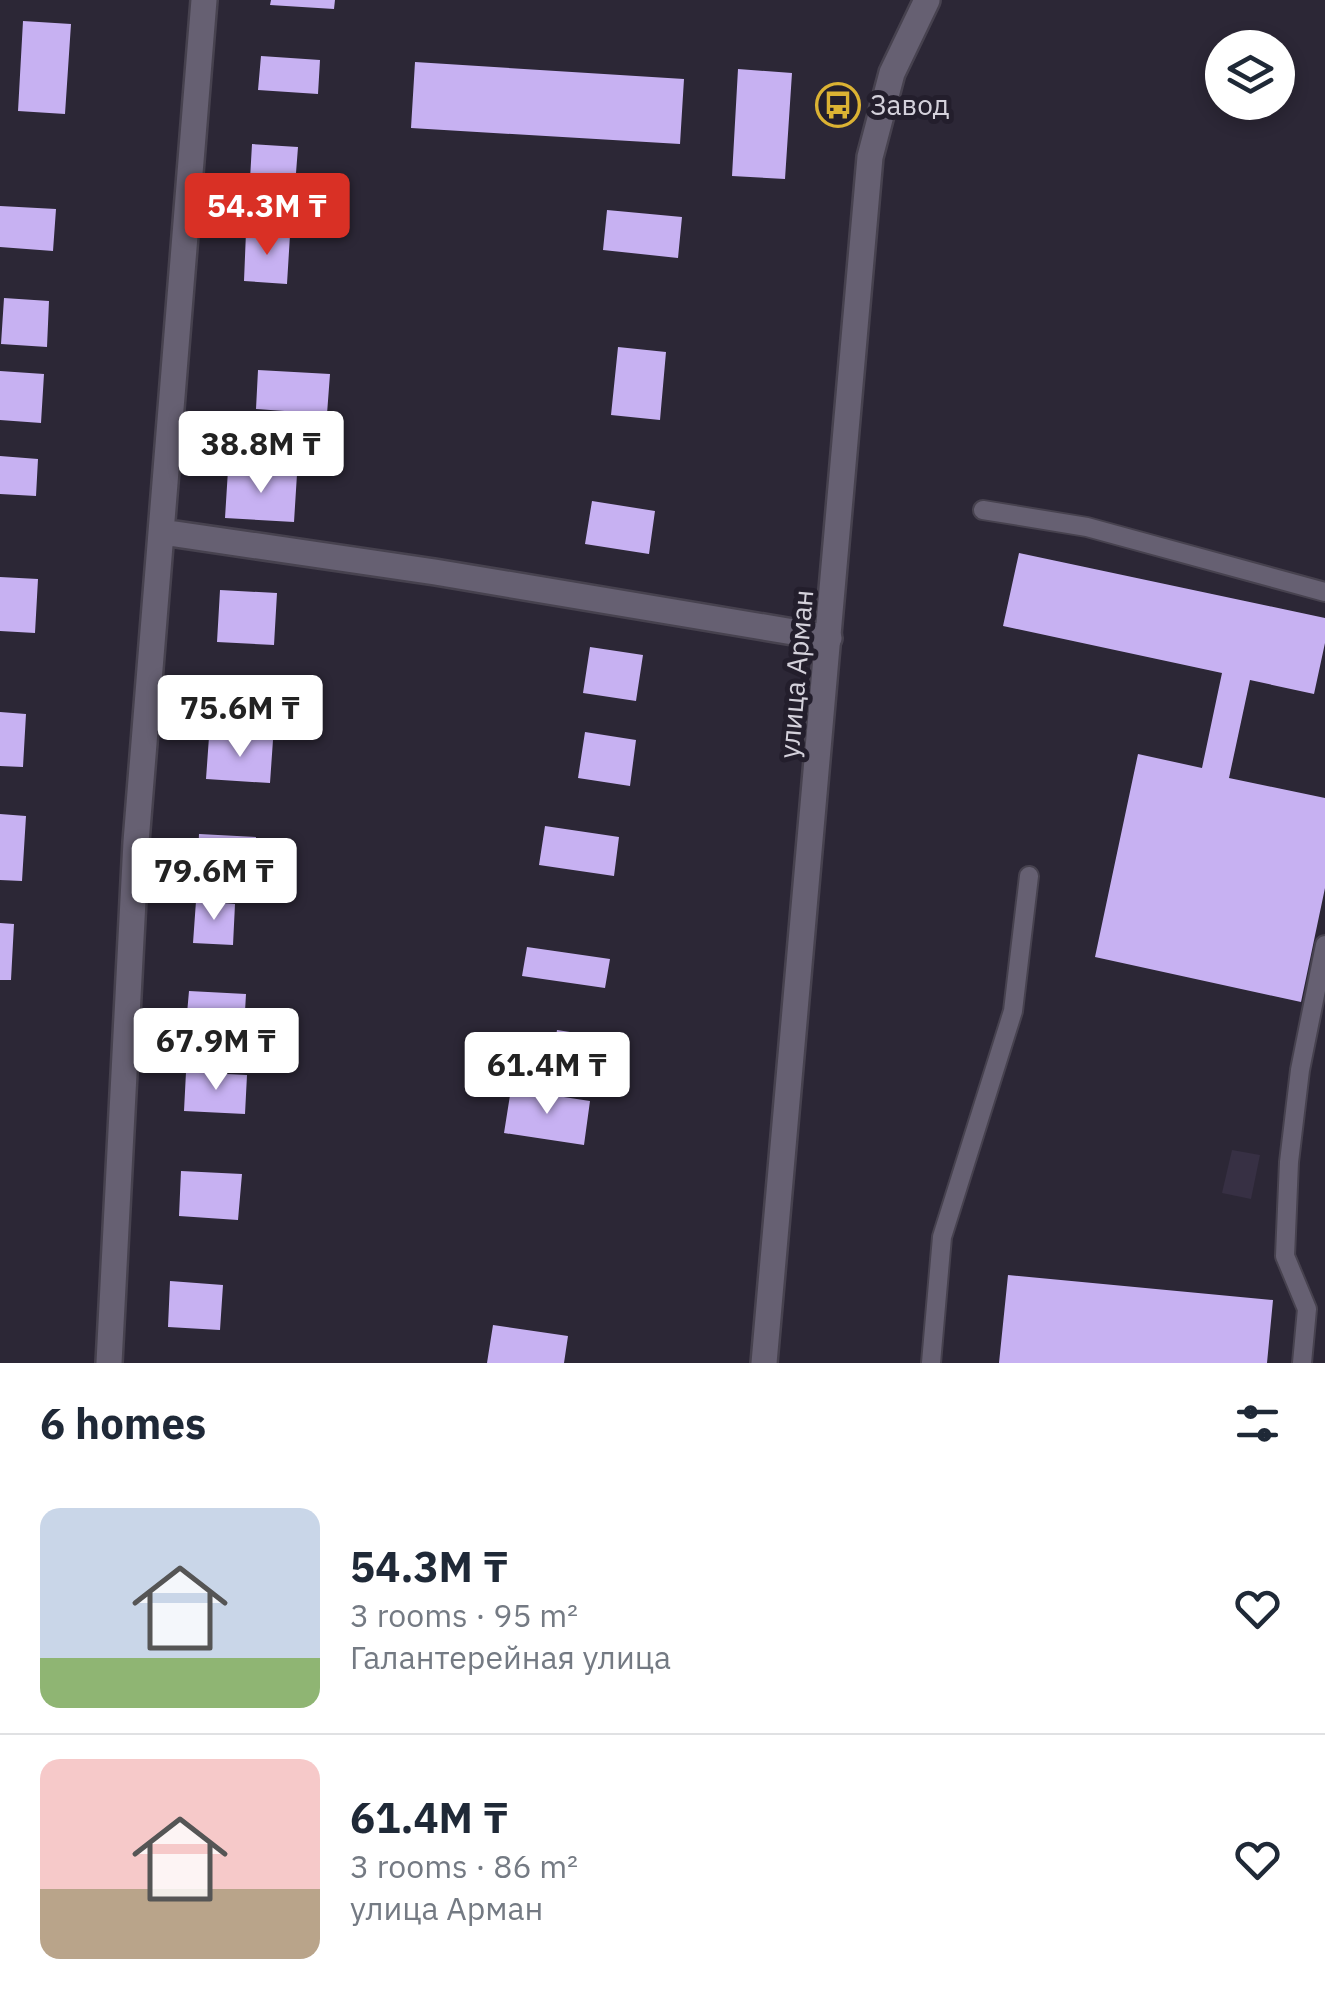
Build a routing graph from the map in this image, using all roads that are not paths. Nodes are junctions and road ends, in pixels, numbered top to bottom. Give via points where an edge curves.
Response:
1 (204, 0) edge
2 (928, 0) edge
3 (983, 510) dead end
4 (162, 532) junction
5 (1325, 592) edge
6 (829, 638) junction
7 (1029, 876) dead end
8 (1325, 945) edge
9 (1307, 1309) junction
10 (1325, 1317) edge
11 (108, 1363) edge
12 (764, 1363) edge
13 (931, 1363) edge
14 (1302, 1363) edge

1 - 4 street
2 - 6 street, улица Арман via 892,73 870,157
3 - 5 lane via 1087,526
4 - 6 street
4 - 11 street via 136,842
6 - 12 street, улица Арман
7 - 13 lane via 1013,1010 942,1238
8 - 9 lane via 1300,1070 1285,1256
9 - 10 lane
9 - 14 lane

